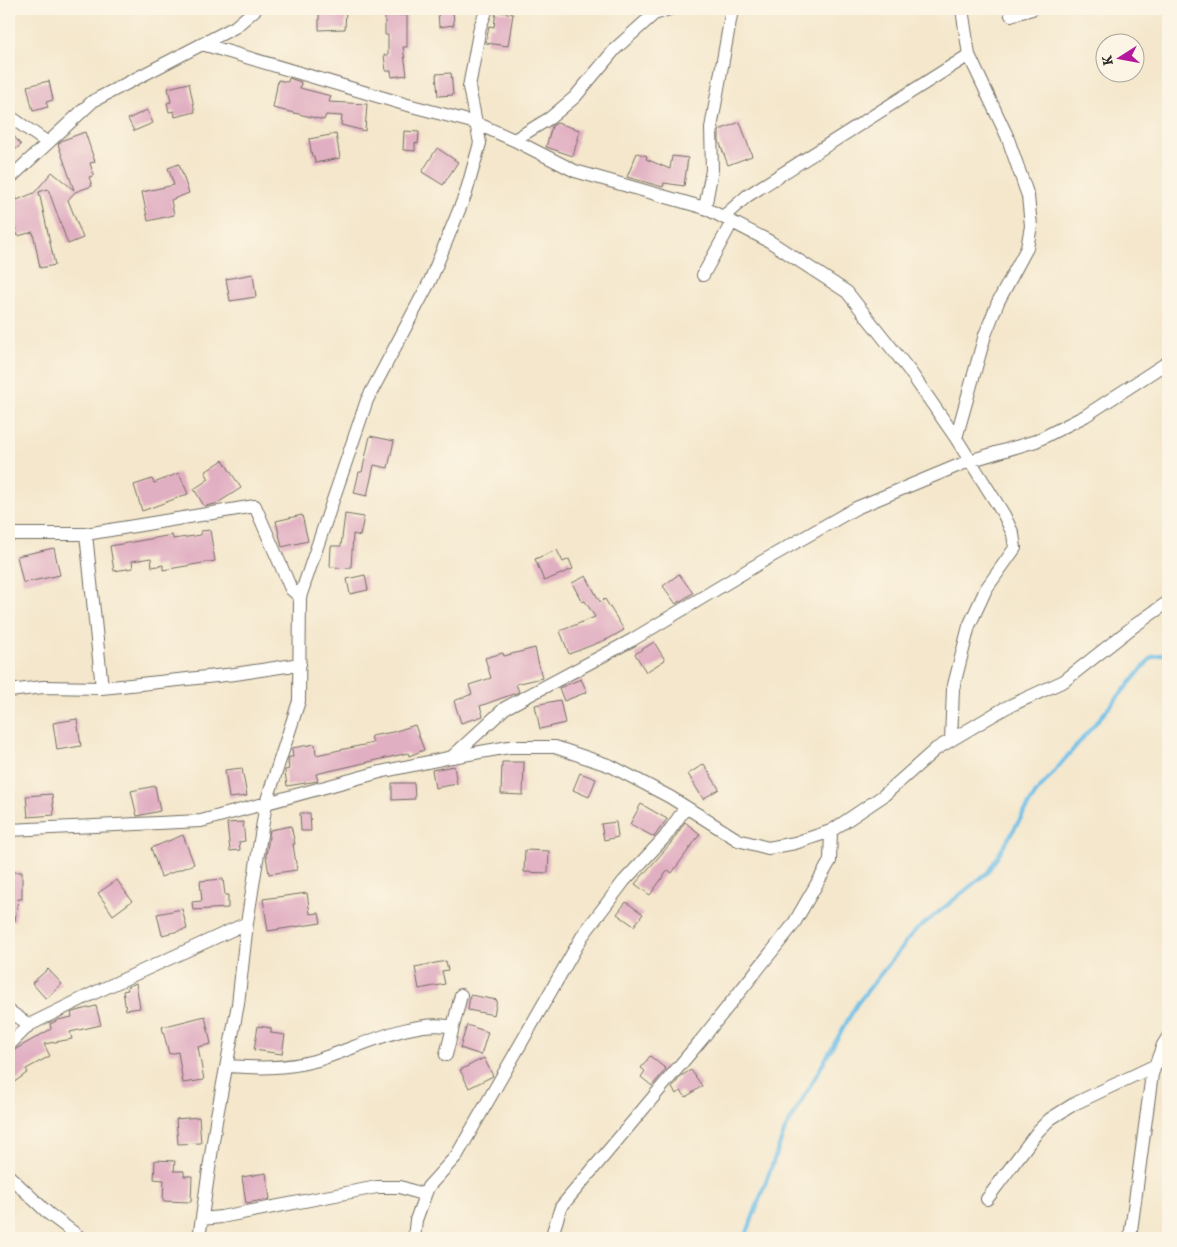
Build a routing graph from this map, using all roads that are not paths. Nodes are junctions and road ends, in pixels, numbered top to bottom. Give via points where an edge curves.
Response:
1 (256, 9) edge
2 (487, 9) edge
3 (670, 9) edge
4 (734, 9) edge
5 (962, 9) edge
6 (1032, 9) edge
7 (1011, 15) dead end
8 (202, 44) junction
9 (969, 54) junction
10 (9, 116) edge
11 (476, 123) junction
12 (514, 140) junction
13 (48, 143) junction
14 (9, 179) edge
15 (705, 208) junction
16 (727, 219) junction
17 (703, 276) dead end
18 (1168, 362) edge
19 (956, 438) junction
20 (969, 461) junction
21 (9, 534) edge
22 (86, 534) junction
23 (300, 597) junction
24 (1168, 602) edge
25 (300, 664) junction
26 (102, 688) junction
27 (9, 691) edge
28 (951, 740) junction
29 (452, 757) junction
30 (266, 803) junction
31 (686, 807) junction
32 (9, 830) edge
33 (832, 831) junction
34 (247, 923) junction
35 (461, 995) dead end
36 (9, 1011) edge
37 (29, 1026) junction
38 (453, 1027) junction
39 (1168, 1037) edge
40 (9, 1045) edge
41 (446, 1055) dead end
42 (1156, 1065) junction
43 (227, 1066) junction
44 (9, 1176) edge
45 (425, 1195) junction
46 (987, 1199) dead end
47 (202, 1219) junction
48 (81, 1238) edge
49 (199, 1238) edge
50 (414, 1238) edge
51 (551, 1238) edge
52 (1130, 1238) edge

1 - 8 street via 235,27
2 - 11 street via 480,27 469,87
3 - 12 street via 654,14 616,48 575,97 550,118
4 - 15 street via 711,128 712,170
5 - 9 street
6 - 7 street
8 - 11 street
8 - 13 street via 93,101
9 - 16 street via 747,196
9 - 19 street via 1007,136 1028,196 1032,226 1028,248 998,302 985,335
10 - 13 street
11 - 12 street
11 - 23 street via 480,144 466,193 430,281 367,400
12 - 15 street via 574,171
13 - 14 street
15 - 16 street
16 - 17 street
16 - 19 street via 769,240 847,292 909,370
18 - 20 street via 1085,416 1036,441
19 - 20 street
20 - 28 street via 1004,515 1013,534 1015,548 986,589 969,626 953,689
20 - 29 street via 856,508 632,640 505,708
21 - 22 street
22 - 23 street via 255,506 291,588
22 - 26 street
23 - 25 street
24 - 28 street via 1064,681 1005,708
25 - 26 street
25 - 30 street via 299,701
26 - 27 street
28 - 33 street via 936,749 883,796
29 - 30 street via 380,772
29 - 31 street via 510,747 555,747 611,766
30 - 32 street via 200,821
30 - 34 street
31 - 33 street via 738,840 768,848
31 - 45 street via 583,935 457,1155 428,1187
33 - 51 street via 830,861 793,925 561,1206
34 - 37 street
34 - 43 street
35 - 38 street
36 - 37 street
37 - 40 street
38 - 41 street
38 - 43 street via 435,1024 416,1027 314,1061 280,1068
39 - 42 street
42 - 46 street via 1050,1119
42 - 52 street via 1152,1074
43 - 47 street
44 - 48 street via 49,1214
45 - 47 street via 400,1187 377,1187
45 - 50 street via 416,1220
47 - 49 street

